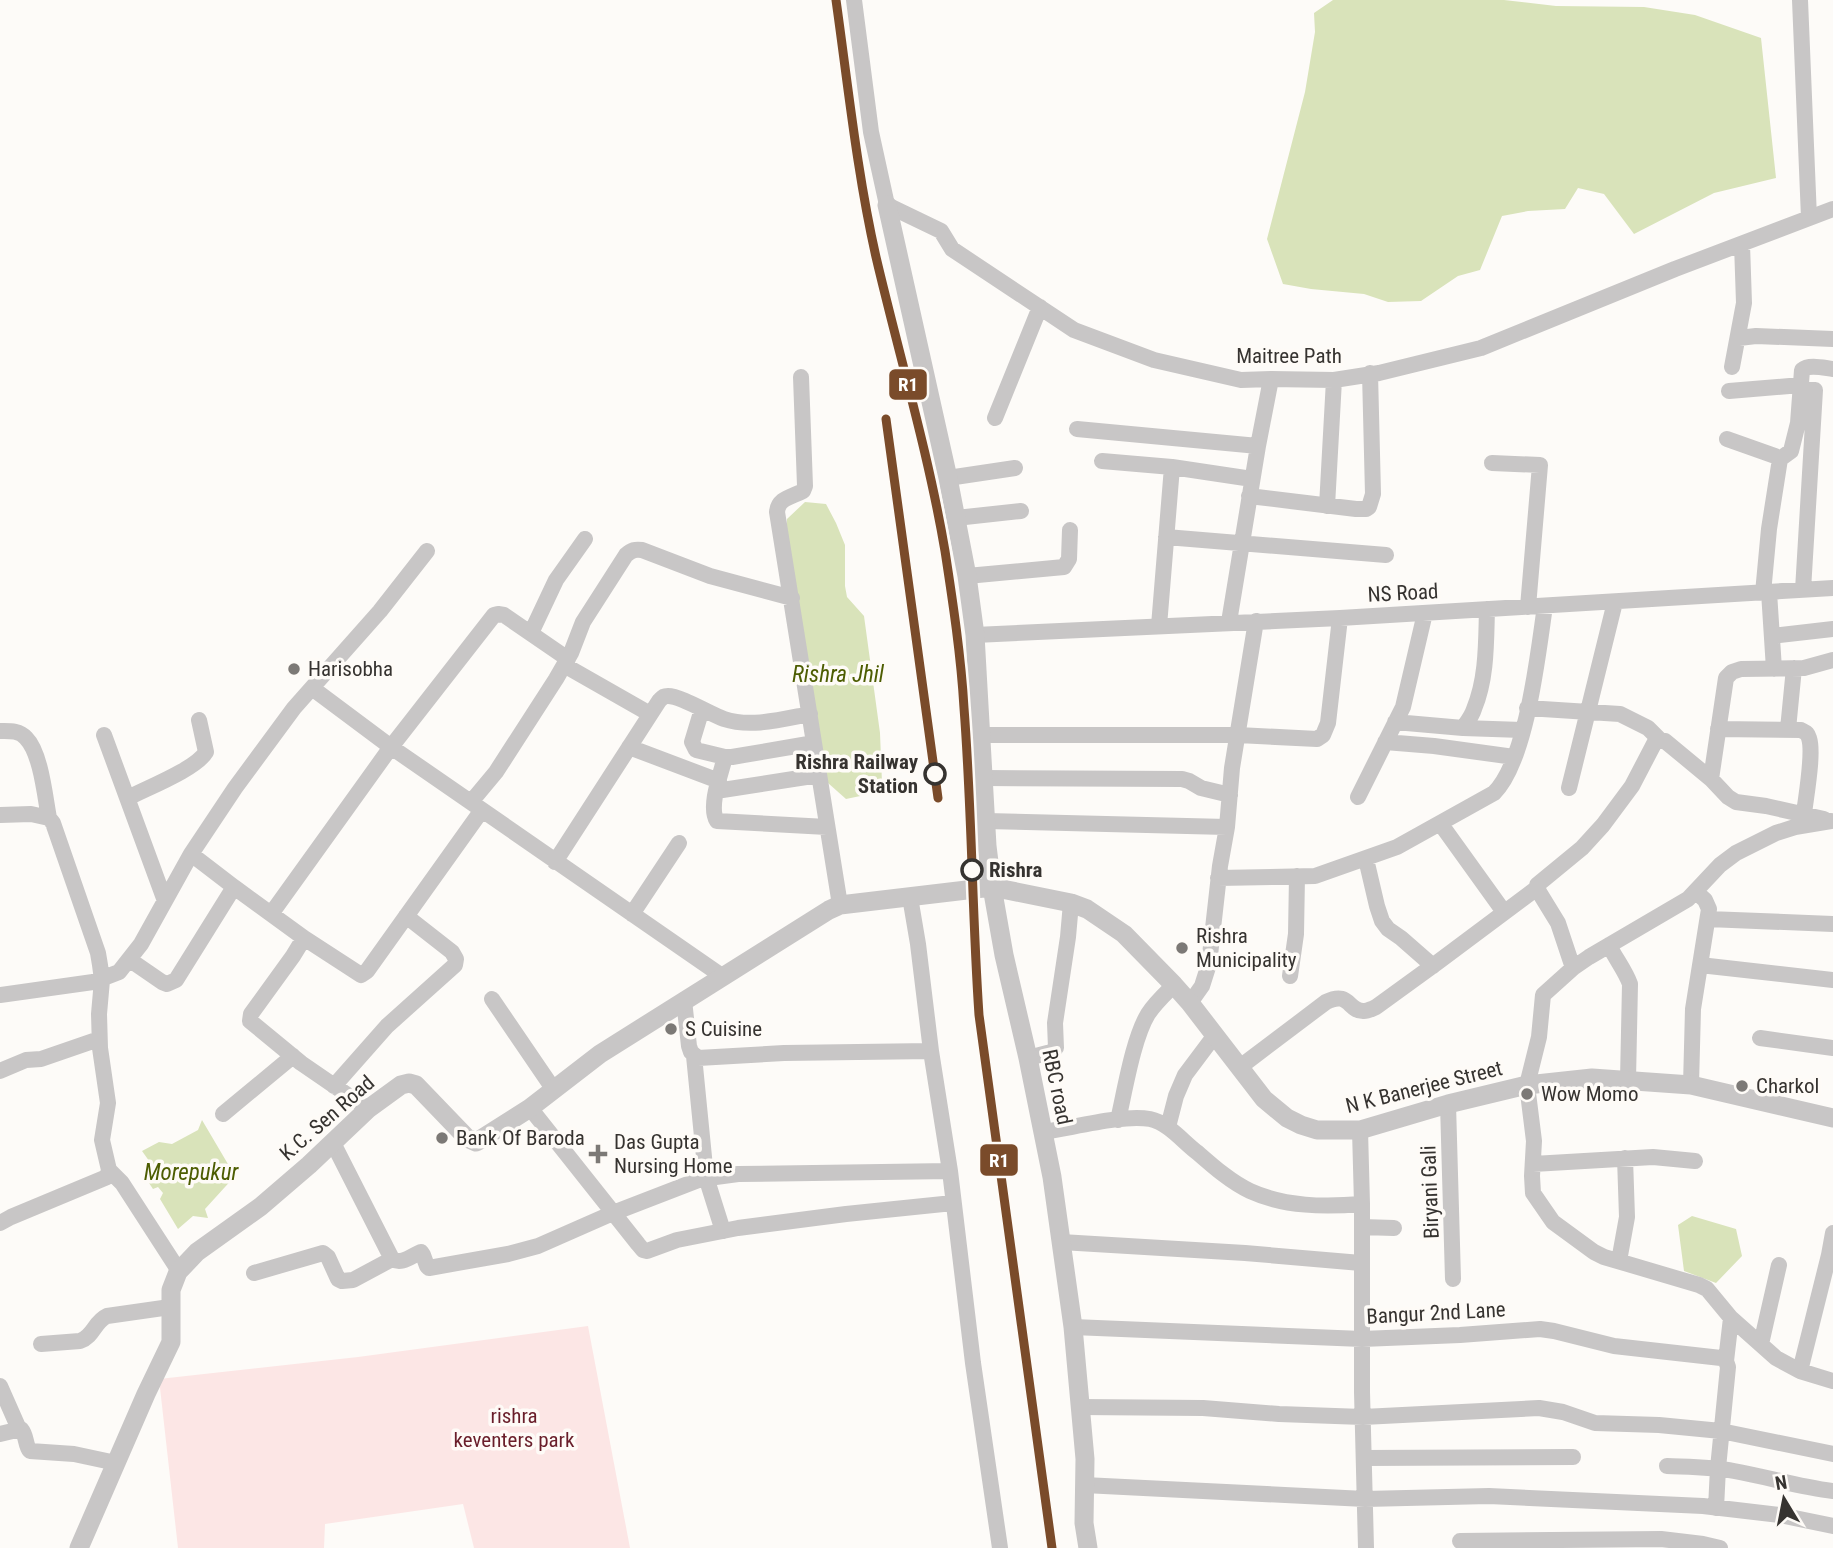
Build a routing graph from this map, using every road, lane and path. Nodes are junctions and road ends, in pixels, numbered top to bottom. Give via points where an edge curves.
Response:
1 (854, 0) edge
2 (1800, 0) edge
3 (887, 205) junction
4 (1833, 209) edge
5 (1809, 218) junction
6 (1742, 244) junction
7 (1041, 307) junction
8 (1739, 338) junction
9 (1808, 338) junction
10 (1833, 339) edge
11 (1732, 367) dead end
12 (1833, 369) edge
13 (1370, 373) junction
14 (801, 377) dead end
15 (1272, 379) junction
16 (1334, 380) junction
17 (1802, 381) junction
18 (1729, 391) dead end
19 (995, 418) dead end
20 (1077, 429) dead end
21 (1727, 439) dead end
22 (1258, 446) junction
23 (1780, 459) junction
24 (1102, 461) dead end
25 (1492, 463) dead end
26 (1172, 467) junction
27 (1015, 468) dead end
28 (948, 478) junction
29 (1252, 479) junction
30 (1249, 496) junction
31 (1327, 506) junction
32 (1021, 511) dead end
33 (956, 518) junction
34 (1070, 530) dead end
35 (1166, 537) junction
36 (585, 539) dead end
37 (1241, 543) junction
38 (427, 551) dead end
39 (1386, 555) dead end
40 (967, 576) junction
41 (1833, 588) edge
42 (1802, 590) junction
43 (1766, 592) junction
44 (792, 598) junction
45 (1615, 601) junction
46 (1545, 606) junction
47 (1528, 607) junction
48 (1487, 609) junction
49 (1424, 613) junction
50 (1340, 618) junction
51 (1256, 621) junction
52 (1229, 622) junction
53 (1159, 626) junction
54 (1833, 629) edge
55 (531, 633) junction
56 (975, 635) junction
57 (1772, 636) junction
58 (1833, 660) edge
59 (566, 662) junction
60 (1794, 668) junction
61 (1774, 669) junction
62 (312, 688) junction
63 (1527, 708) junction
64 (702, 709) junction
65 (1587, 711) junction
66 (650, 714) junction
67 (810, 715) junction
68 (199, 720) dead end
69 (1395, 722) junction
70 (1462, 728) junction
71 (1718, 729) junction
72 (1788, 729) junction
73 (1522, 730) junction
74 (0, 731) edge
75 (104, 735) dead end
76 (982, 735) junction
77 (1238, 735) junction
78 (1659, 739) junction
79 (1385, 742) junction
80 (814, 743) junction
81 (391, 747) junction
82 (629, 747) junction
83 (725, 757) junction
84 (1514, 757) junction
85 (819, 775) junction
86 (984, 778) junction
87 (1711, 779) junction
88 (718, 786) junction
89 (1569, 788) dead end
90 (1230, 795) junction
91 (1358, 797) dead end
92 (128, 798) junction
93 (477, 806) junction
94 (1804, 814) junction
95 (0, 816) edge
96 (49, 818) junction
97 (986, 821) junction
98 (1832, 822) edge
99 (1440, 823) junction
100 (827, 827) junction
101 (1227, 827) junction
102 (678, 843) dead end
103 (191, 854) junction
104 (1366, 859) junction
105 (555, 862) junction
106 (1297, 876) junction
107 (1219, 878) junction
108 (234, 887) junction
109 (992, 887) junction
110 (1537, 888) junction
111 (1696, 892) junction
112 (911, 897) junction
113 (165, 901) junction
114 (1071, 903) junction
115 (840, 905) junction
116 (1504, 912) junction
117 (271, 914) junction
118 (632, 914) junction
119 (406, 916) junction
120 (1708, 919) junction
121 (1833, 925) edge
122 (304, 938) junction
123 (1609, 945) junction
124 (130, 960) junction
125 (1700, 965) junction
126 (1433, 966) junction
127 (1573, 968) junction
128 (722, 976) junction
129 (1290, 976) dead end
130 (102, 980) junction
131 (1833, 980) edge
132 (1174, 985) junction
133 (0, 995) edge
134 (492, 999) dead end
135 (684, 1000) junction
136 (1190, 1003) junction
137 (1215, 1035) junction
138 (1760, 1038) dead end
139 (99, 1039) junction
140 (1833, 1048) edge
141 (931, 1051) junction
142 (293, 1056) junction
143 (694, 1056) junction
144 (1028, 1058) junction
145 (1240, 1067) junction
146 (0, 1071) edge
147 (1628, 1080) junction
148 (1527, 1085) junction
149 (1691, 1085) junction
150 (334, 1086) junction
151 (554, 1090) junction
152 (1448, 1104) junction
153 (530, 1108) junction
154 (368, 1109) junction
155 (223, 1114) dead end
156 (1833, 1118) edge
157 (1118, 1120) junction
158 (1168, 1127) junction
159 (1360, 1130) junction
160 (1043, 1132) junction
161 (333, 1143) junction
162 (1625, 1158) junction
163 (1695, 1161) dead end
164 (1532, 1164) junction
165 (109, 1170) junction
166 (950, 1171) junction
167 (706, 1177) junction
168 (953, 1203) junction
169 (1362, 1204) junction
170 (613, 1213) junction
171 (1, 1218) edge
172 (1362, 1227) junction
173 (1394, 1228) dead end
174 (723, 1231) junction
175 (1833, 1233) edge
176 (1061, 1242) junction
177 (392, 1259) junction
178 (1619, 1261) junction
179 (1361, 1263) junction
180 (1779, 1265) dead end
181 (179, 1270) junction
182 (254, 1273) dead end
183 (1453, 1279) dead end
184 (170, 1307) junction
185 (1731, 1318) junction
186 (1073, 1328) junction
187 (1362, 1339) junction
188 (41, 1344) dead end
189 (1761, 1344) junction
190 (1726, 1361) junction
191 (1800, 1371) junction
192 (1833, 1381) edge
193 (0, 1386) edge
194 (1080, 1406) junction
195 (1363, 1417) junction
196 (19, 1429) junction
197 (1721, 1431) junction
198 (0, 1434) edge
199 (1833, 1454) edge
200 (1573, 1457) dead end
201 (1364, 1458) junction
202 (116, 1463) junction
203 (1667, 1466) dead end
204 (1718, 1468) junction
205 (1084, 1485) junction
206 (1833, 1491) edge
207 (1365, 1499) junction
208 (1716, 1508) junction
209 (1833, 1526) edge
210 (1460, 1541) dead end
211 (79, 1548) edge
212 (1000, 1548) edge
213 (1088, 1548) edge
214 (1366, 1548) edge
215 (1720, 1548) edge

1 - 3 street via 871,132
2 - 5 street
3 - 7 street, Maitree Path via 941,231 952,248
3 - 28 street, RBC road
4 - 5 street, Maitree Path
5 - 6 street, Maitree Path
6 - 8 street via 1744,303
6 - 13 street, Maitree Path via 1481,348
7 - 15 street, Maitree Path via 1074,330 1154,360 1241,380
7 - 19 street
8 - 9 street
8 - 11 street
9 - 10 street
9 - 17 street
12 - 17 street via 1810,367
13 - 16 street, Maitree Path
13 - 31 street via 1372,503 1366,509
14 - 44 street via 804,486 803,491 782,500 777,512
15 - 16 street, Maitree Path
15 - 22 street
16 - 31 street
17 - 18 street
17 - 23 street via 1791,451
17 - 42 street via 1815,390
20 - 22 street
21 - 23 street
22 - 29 street
23 - 43 street via 1769,529
24 - 26 street
25 - 47 street via 1540,465
26 - 29 street
26 - 35 street
27 - 28 street
28 - 33 street, RBC road
29 - 30 street
30 - 31 street
30 - 37 street
32 - 33 street
33 - 40 street, RBC road
34 - 40 street via 1069,559 1064,567
35 - 37 street
35 - 53 street
36 - 55 street via 556,580
37 - 39 street
37 - 52 street
38 - 62 street
40 - 56 street, RBC road
41 - 42 street, NS Road
42 - 43 street, NS Road
43 - 45 street, NS Road
43 - 57 street
44 - 59 street via 710,576 636,549 626,555 597,598
44 - 67 street
45 - 46 street, NS Road
45 - 65 street
46 - 47 street, NS Road
46 - 63 street
47 - 48 street, NS Road
48 - 49 street, NS Road
48 - 70 street via 1481,687 1474,711
49 - 50 street, NS Road
49 - 69 street via 1403,707
50 - 51 street, NS Road
50 - 77 street via 1328,723 1320,738
51 - 52 street, NS Road
51 - 77 street
52 - 53 street, NS Road
53 - 56 street, NS Road
54 - 57 street
55 - 59 street
55 - 81 street via 504,615 494,615
56 - 76 street, RBC road
57 - 61 street
58 - 60 street
59 - 66 street
59 - 93 street
60 - 61 street
60 - 72 street
61 - 71 street via 1741,669 1726,678
62 - 81 street
62 - 103 street
63 - 65 street
63 - 73 street
64 - 66 street via 667,696
64 - 67 street via 727,720 752,722
64 - 83 street via 694,747
65 - 78 street via 1620,715 1648,728
65 - 89 street
66 - 82 street
67 - 80 street
68 - 92 street via 204,756
69 - 70 street
69 - 79 street
70 - 73 street
71 - 72 street
71 - 87 street
72 - 94 street via 1801,730 1810,740
73 - 84 street
74 - 96 street via 16,732 30,743
75 - 92 street
76 - 77 street
76 - 86 street, RBC road
77 - 90 street
78 - 87 street
78 - 110 street via 1603,825
79 - 84 street
79 - 91 street
80 - 83 street
80 - 85 street
81 - 93 street
81 - 117 street
82 - 88 street
82 - 105 street
83 - 88 street
84 - 99 street via 1494,793
85 - 88 street
85 - 100 street
86 - 90 street via 1182,779
86 - 97 street, RBC road
87 - 94 street via 1736,802
88 - 100 street via 717,821
90 - 101 street
92 - 113 street
93 - 105 street
93 - 119 street
94 - 98 street
95 - 96 street
96 - 130 street via 93,941
97 - 101 street
97 - 109 street, RBC road
98 - 111 street via 1767,836 1726,859
99 - 104 street
99 - 116 street
100 - 115 street
101 - 107 street
102 - 118 street
103 - 108 street
103 - 113 street
104 - 106 street via 1315,876
104 - 126 street via 1382,921
105 - 118 street
106 - 107 street
106 - 129 street via 1297,934
107 - 136 street via 1209,964
108 - 117 street
108 - 124 street via 176,980 162,982
109 - 112 street, K.C. Sen Road
109 - 114 street, N K Banerjee Street
109 - 144 street, RBC road
110 - 116 street
110 - 127 street via 1558,923
111 - 120 street via 1706,900
111 - 123 street
112 - 115 street, K.C. Sen Road
112 - 141 street
113 - 124 street
114 - 132 street, N K Banerjee Street via 1118,929
114 - 144 street via 1055,1023 1056,1048
115 - 128 street, K.C. Sen Road
116 - 126 street
117 - 122 street
118 - 128 street
119 - 122 street via 361,975
119 - 150 street via 452,952 456,962 387,1026
120 - 121 street
120 - 125 street
122 - 142 street via 250,1017 253,1025
123 - 127 street
123 - 147 street via 1630,984
124 - 130 street
125 - 131 street
125 - 149 street via 1693,1009
126 - 145 street via 1368,1010 1361,1011 1340,998 1326,1002
127 - 148 street via 1543,995
128 - 135 street, K.C. Sen Road
130 - 133 street
130 - 139 street
132 - 136 street, N K Banerjee Street
132 - 157 street via 1144,1021
134 - 151 street
135 - 143 street
135 - 151 street, K.C. Sen Road
136 - 137 street, N K Banerjee Street
137 - 145 street, N K Banerjee Street
137 - 158 street via 1185,1075
138 - 140 street
139 - 146 street
139 - 165 street via 108,1103 102,1146
141 - 143 street
141 - 166 street
142 - 150 street
142 - 155 street
143 - 167 street
144 - 160 street, RBC road
145 - 159 street, N K Banerjee Street via 1264,1099 1287,1118 1317,1130
147 - 148 street, N K Banerjee Street via 1592,1078
147 - 149 street, N K Banerjee Street
148 - 152 street, N K Banerjee Street
148 - 164 street
149 - 156 street, N K Banerjee Street
150 - 154 street
151 - 153 street, K.C. Sen Road
152 - 159 street, N K Banerjee Street
152 - 183 street, Biryani Gali
153 - 154 street, K.C. Sen Road via 476,1142 411,1083 397,1087
153 - 170 street
154 - 161 street, K.C. Sen Road
157 - 158 street via 1153,1119
157 - 160 street
158 - 169 street via 1251,1191 1314,1206
159 - 169 street
160 - 176 street, RBC road
161 - 177 street
161 - 181 street, K.C. Sen Road
162 - 163 street
162 - 164 street
162 - 178 street via 1627,1217
164 - 178 street via 1533,1193 1550,1218 1594,1252
165 - 171 street via 107,1177
165 - 181 street
166 - 167 street
166 - 168 street
167 - 170 street
167 - 174 street
168 - 174 street
168 - 212 street
169 - 172 street
170 - 174 street via 646,1251
170 - 177 street via 508,1254 432,1268 426,1266 421,1252 398,1262
172 - 173 street
172 - 179 street
175 - 191 street
176 - 179 street
176 - 186 street, RBC road
177 - 182 street via 347,1281 338,1279 323,1253
178 - 185 street via 1699,1284
179 - 187 street
180 - 189 street
181 - 184 street
184 - 188 street via 107,1316 86,1339
184 - 202 street via 171,1342
185 - 189 street
185 - 190 street
186 - 187 street, Bangur 2nd Lane
186 - 194 street, RBC road
187 - 190 street, Bangur 2nd Lane via 1540,1329 1614,1346
187 - 195 street
189 - 191 street
190 - 197 street
191 - 192 street
193 - 196 street
194 - 195 street
194 - 205 street, RBC road
195 - 197 street via 1539,1408 1595,1423
195 - 201 street
196 - 198 street
196 - 202 street via 30,1451
197 - 199 street
197 - 204 street
200 - 201 street
201 - 207 street
202 - 211 street
203 - 204 street
204 - 206 street
204 - 208 street
205 - 207 street
205 - 213 street, RBC road
207 - 208 street via 1489,1496
207 - 214 street
208 - 209 street
210 - 215 street via 1661,1539

